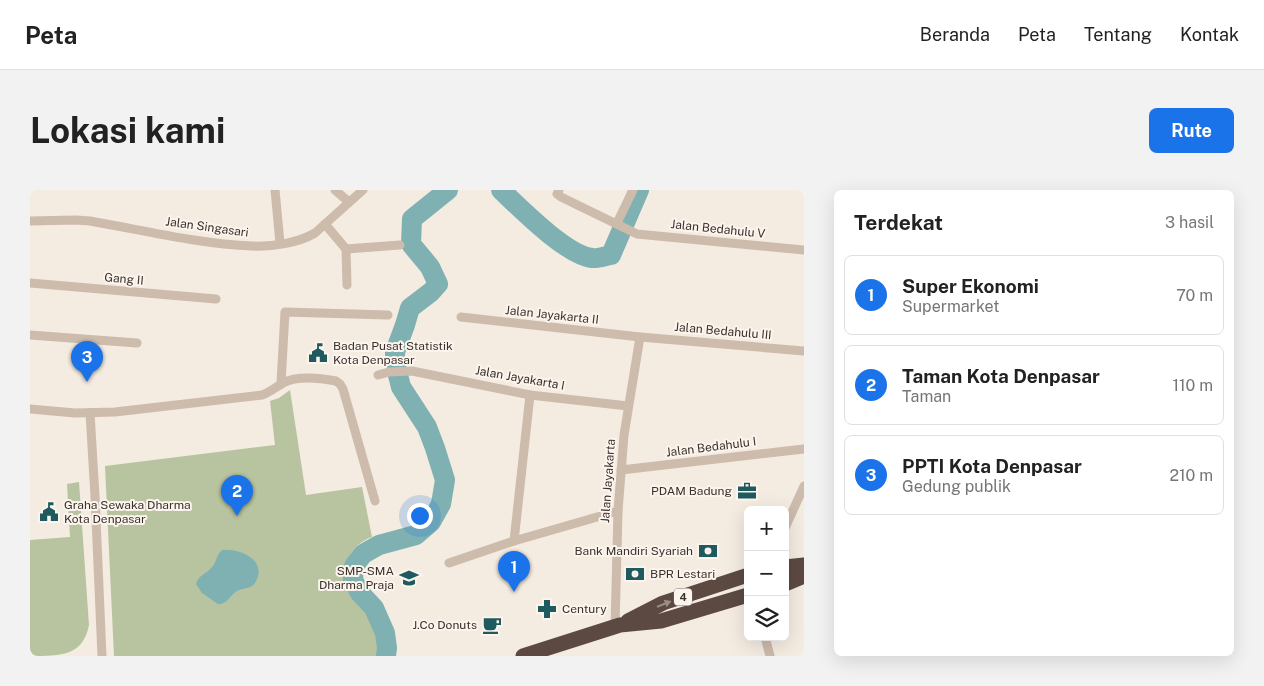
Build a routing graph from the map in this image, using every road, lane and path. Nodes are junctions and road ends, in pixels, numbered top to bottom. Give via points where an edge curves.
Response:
1 (276, 190) edge
2 (335, 190) edge
3 (363, 190) edge
4 (559, 190) edge
5 (633, 190) edge
6 (349, 202) junction
7 (30, 221) edge
8 (325, 224) junction
9 (619, 225) junction
10 (280, 243) junction
11 (400, 245) dead end
12 (346, 249) junction
13 (804, 250) edge
14 (30, 282) edge
15 (347, 285) dead end
16 (216, 299) dead end
17 (388, 315) dead end
18 (460, 317) dead end
19 (30, 335) edge
20 (640, 337) junction
21 (137, 343) dead end
22 (804, 351) edge
23 (378, 375) dead end
24 (281, 383) junction
25 (530, 394) junction
26 (628, 406) junction
27 (30, 408) edge
28 (90, 413) junction
29 (804, 449) edge
30 (621, 470) junction
31 (804, 486) edge
32 (375, 500) dead end
33 (618, 511) junction
34 (789, 519) edge
35 (514, 541) junction
36 (448, 563) dead end
37 (804, 565) edge
38 (789, 567) edge
39 (744, 576) edge
40 (804, 576) edge
41 (789, 582) edge
42 (744, 597) edge
43 (618, 626) junction
44 (766, 641) edge
45 (102, 656) edge
46 (523, 656) edge
47 (770, 656) edge

1 - 10 street
2 - 6 street
3 - 6 street, Jalan Singasari
4 - 9 street via 557,194 561,197
5 - 9 street
6 - 8 street, Jalan Singasari
7 - 10 street, Jalan Singasari via 76,220 238,245
8 - 10 street, Jalan Singasari via 300,240
8 - 12 street
9 - 13 street, Jalan Bedahulu V via 640,234
11 - 12 street
12 - 15 street
14 - 16 street, Gang II
17 - 24 street via 286,312
18 - 20 street, Jalan Jayakarta II
19 - 21 street
20 - 22 street, Jalan Bedahulu III
20 - 26 street, Jalan Jayakarta
23 - 25 street, Jalan Jayakarta I via 408,371
24 - 28 street via 269,393 257,396
24 - 32 street via 301,378 331,380 340,384
25 - 26 street, Jalan Jayakarta I
25 - 35 street
26 - 30 street, Jalan Jayakarta
27 - 28 street
28 - 45 street
29 - 30 street, Jalan Bedahulu I
30 - 33 street, Jalan Jayakarta
31 - 34 street
33 - 35 street
33 - 43 street, Jalan Jayakarta
35 - 36 street
37 - 38 highway
43 -> 39 highway, 4 via 663,603
40 - 41 highway
42 - 43 highway, 4 via 660,621
43 - 46 highway, 4
44 - 47 street

